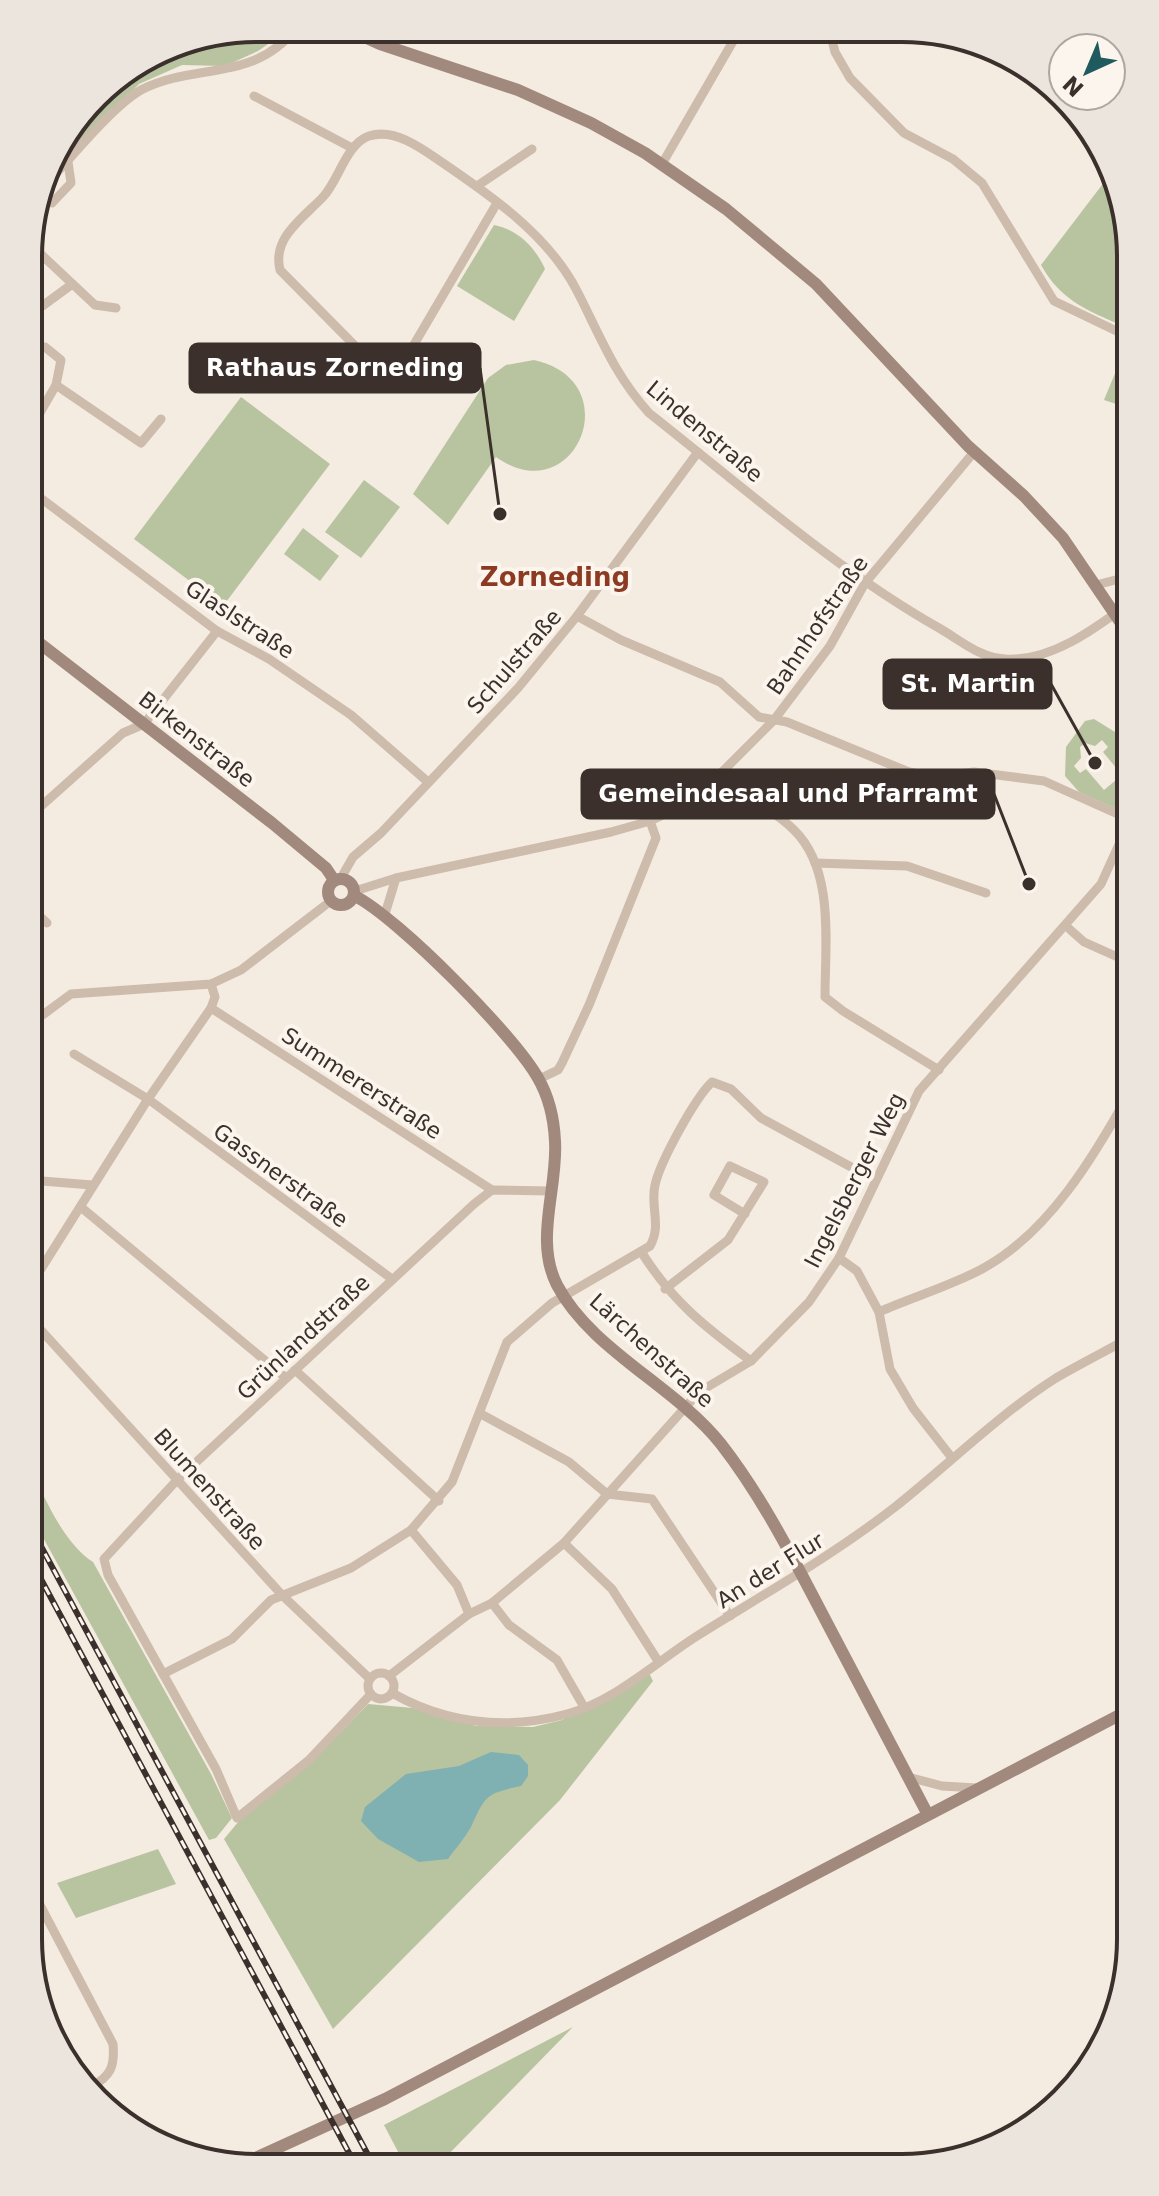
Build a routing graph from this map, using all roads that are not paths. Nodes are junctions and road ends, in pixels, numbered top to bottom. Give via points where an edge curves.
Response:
1 (280, 42) edge
2 (376, 42) edge
3 (733, 42) edge
4 (832, 42) edge
5 (254, 96) dead end
6 (352, 148) junction
7 (532, 149) dead end
8 (68, 162) junction
9 (662, 164) junction
10 (60, 170) edge
11 (477, 186) junction
12 (49, 200) edge
13 (497, 203) junction
14 (42, 257) edge
15 (71, 285) junction
16 (42, 306) edge
17 (116, 308) dead end
18 (1117, 331) edge
19 (45, 347) dead end
20 (56, 385) junction
21 (42, 409) edge
22 (161, 419) dead end
23 (698, 452) junction
24 (974, 452) junction
25 (42, 499) edge
26 (1117, 580) edge
27 (865, 583) junction
28 (1096, 585) junction
29 (1115, 614) junction
30 (577, 616) junction
31 (1117, 617) edge
32 (217, 631) junction
33 (42, 645) edge
34 (774, 720) junction
35 (144, 724) junction
36 (716, 778) junction
37 (428, 782) junction
38 (42, 805) edge
39 (1117, 813) edge
40 (650, 821) junction
41 (1117, 849) edge
42 (815, 863) junction
43 (396, 878) junction
44 (338, 879) junction
45 (986, 893) dead end
46 (355, 894) junction
47 (332, 900) junction
48 (385, 914) junction
49 (42, 918) edge
50 (47, 923) dead end
51 (1066, 926) junction
52 (1117, 957) edge
53 (211, 984) junction
54 (211, 1008) junction
55 (42, 1015) edge
56 (74, 1054) dead end
57 (939, 1070) junction
58 (539, 1079) junction
59 (148, 1099) junction
60 (1117, 1113) edge
61 (875, 1180) junction
62 (42, 1181) edge
63 (92, 1185) junction
64 (492, 1190) junction
65 (551, 1191) junction
66 (82, 1208) junction
67 (745, 1214) junction
68 (642, 1253) junction
69 (839, 1258) junction
70 (42, 1268) edge
71 (392, 1279) junction
72 (665, 1289) junction
73 (564, 1296) junction
74 (879, 1312) junction
75 (42, 1331) edge
76 (1117, 1345) edge
77 (751, 1361) junction
78 (295, 1370) junction
79 (286, 1378) junction
80 (687, 1407) junction
81 (481, 1414) junction
82 (952, 1458) junction
83 (178, 1479) junction
84 (607, 1494) junction
85 (439, 1501) junction
86 (411, 1530) junction
87 (564, 1543) junction
88 (802, 1574) junction
89 (282, 1595) junction
90 (492, 1603) junction
91 (469, 1614) junction
92 (730, 1616) junction
93 (658, 1661) junction
94 (163, 1674) junction
95 (389, 1676) junction
96 (370, 1679) junction
97 (392, 1693) junction
98 (371, 1694) junction
99 (584, 1707) junction
100 (1117, 1716) edge
101 (908, 1777) junction
102 (977, 1788) junction
103 (927, 1813) junction
104 (42, 1909) edge
105 (97, 2083) edge
106 (264, 2154) edge

1 - 8 street via 260,59 230,70 174,76 135,94
2 - 9 street via 518,90 591,123
3 - 9 street
4 - 18 street via 850,78 904,133 953,159 982,183 1054,301
5 - 6 street
6 - 11 street, Lindenstraße via 366,137 388,133
6 - 13 street via 333,187 282,240 276,255 280,270 367,358 387,363 409,353
7 - 11 street
8 - 10 street
8 - 12 street via 71,183
9 - 24 street via 816,284
11 - 13 street, Lindenstraße
13 - 23 street, Lindenstraße via 536,236 575,287 623,384 649,413
14 - 15 street
15 - 16 street
15 - 17 street via 95,305
19 - 20 street via 61,360
20 - 21 street
20 - 22 street via 141,443
23 - 27 street, Lindenstraße
23 - 30 street, Schulstraße
24 - 27 street, Bahnhofstraße
24 - 28 street via 1046,519
25 - 32 street, Glaslstraße
26 - 28 street
27 - 29 street, Lindenstraße via 975,651 1003,659 1054,650
27 - 34 street, Bahnhofstraße via 830,646
28 - 29 street
29 - 31 street
30 - 34 street via 720,682 759,717
30 - 37 street, Schulstraße via 518,688
32 - 35 street
32 - 37 street, Glaslstraße via 351,715
33 - 35 street, Birkenstraße
34 - 36 street, Bahnhofstraße
34 - 39 street via 909,772 934,777 974,772 1044,781
35 - 38 street via 123,733
35 - 44 street, Birkenstraße
36 - 40 street, Bahnhofstraße via 680,807
36 - 42 street via 795,831
37 - 44 street, Schulstraße
40 - 43 street, Bahnhofstraße
40 - 58 street via 656,838 589,1005 558,1070
41 - 51 street, Ingelsberger Weg via 1101,884
42 - 45 street via 907,866
42 - 57 street via 825,913 825,997
43 - 46 street, Bahnhofstraße
43 - 48 street
44 - 46 street via 350,882
44 - 47 street via 328,888
46 - 47 street via 344,905
46 - 48 street, Lärchenstraße
47 - 53 street via 241,970
48 - 58 street, Lärchenstraße via 517,1048
49 - 50 street
51 - 52 street via 1084,942
51 - 57 street, Ingelsberger Weg
53 - 54 street
53 - 55 street via 71,994
54 - 59 street
54 - 64 street, Summererstraße
56 - 59 street, Gassnerstraße
57 - 61 street, Ingelsberger Weg via 919,1091
58 - 65 street, Lärchenstraße via 554,1132
59 - 63 street
59 - 71 street, Gassnerstraße
60 - 74 street via 1085,1167 1016,1245 983,1269
61 - 68 street via 761,1118 731,1089 712,1082 699,1095 654,1186 657,1234
61 - 69 street, Ingelsberger Weg
62 - 63 street
63 - 66 street
64 - 65 street
64 - 71 street, Grünlandstraße
65 - 73 street, Lärchenstraße via 548,1247
66 - 70 street
66 - 79 street
67 - 67 street via 764,1182 730,1166 714,1195
67 - 72 street via 728,1240
68 - 72 street
68 - 73 street
69 - 74 street via 857,1271
69 - 77 street, Ingelsberger Weg via 809,1302
71 - 78 street, Grünlandstraße
72 - 77 street
73 - 80 street, Lärchenstraße via 603,1339
73 - 81 street via 507,1342
74 - 82 street via 890,1369
75 - 83 street, Blumenstraße
76 - 82 street, An der Flur via 1055,1379
77 - 80 street, Ingelsberger Weg via 699,1392
78 - 79 street, Grünlandstraße
78 - 85 street
79 - 83 street, Grünlandstraße
80 - 84 street, Ingelsberger Weg
80 - 88 street, Lärchenstraße via 738,1467
81 - 84 street via 569,1462
81 - 85 street
82 - 88 street, An der Flur
83 - 89 street, Blumenstraße
83 - 94 street, Grünlandstraße via 104,1559
84 - 87 street, Ingelsberger Weg
84 - 92 street via 652,1499
85 - 86 street
86 - 89 street via 351,1568
86 - 91 street via 457,1585
87 - 90 street, Ingelsberger Weg
87 - 93 street via 612,1589
88 - 92 street, An der Flur
88 - 101 street, Lärchenstraße
89 - 94 street via 232,1639
89 - 96 street, Blumenstraße
90 - 91 street, Ingelsberger Weg
90 - 99 street via 509,1625 557,1660
91 - 95 street, Ingelsberger Weg
92 - 93 street, An der Flur
93 - 99 street, An der Flur
94 - 98 street via 237,1818 309,1760
95 - 96 street
95 - 97 street
96 - 98 street
97 - 98 street via 382,1699
97 - 99 street, An der Flur via 453,1719 513,1725
100 - 102 street
101 - 102 street
101 - 103 street, Lärchenstraße
102 - 103 street
103 - 106 street via 385,2099
104 - 105 street via 113,2044 111,2073

